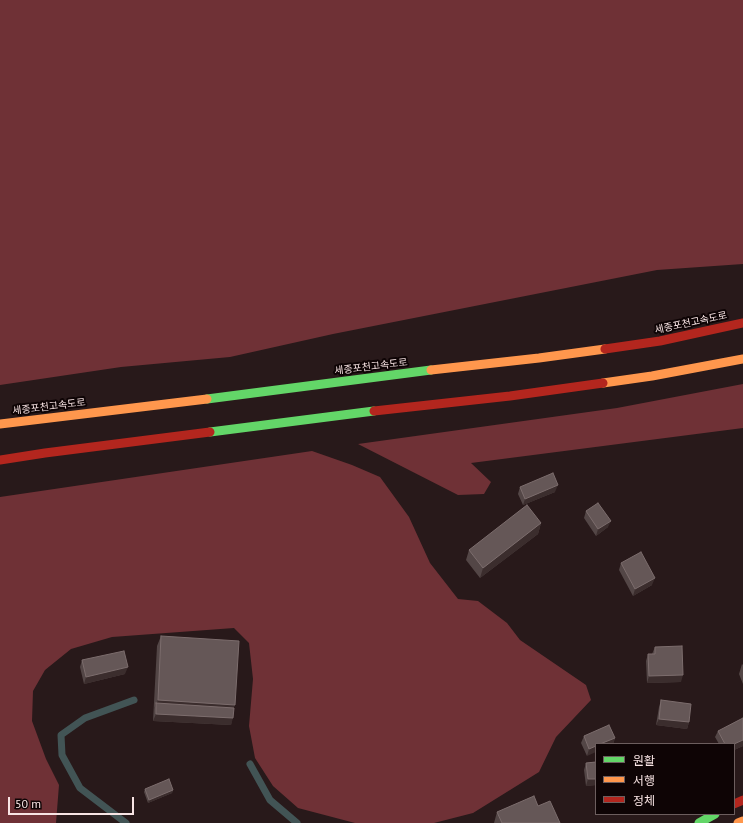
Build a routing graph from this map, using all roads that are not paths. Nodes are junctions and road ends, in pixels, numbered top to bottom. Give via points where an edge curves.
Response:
1 (743, 323) edge
2 (743, 359) edge
3 (0, 424) edge
4 (0, 460) edge
5 (134, 700) dead end
6 (250, 764) dead end
7 (713, 815) edge
8 (743, 821) edge
9 (126, 823) edge
10 (297, 823) edge
11 (699, 823) edge
12 (738, 823) edge

1 - 3 main road, 세종포천고속도로 via 660,341 546,357
2 - 4 main road via 652,376 510,396
5 - 9 lane via 85,718 61,735 62,756 80,788
6 - 10 lane via 270,800
7 - 11 main road
8 - 12 main road

